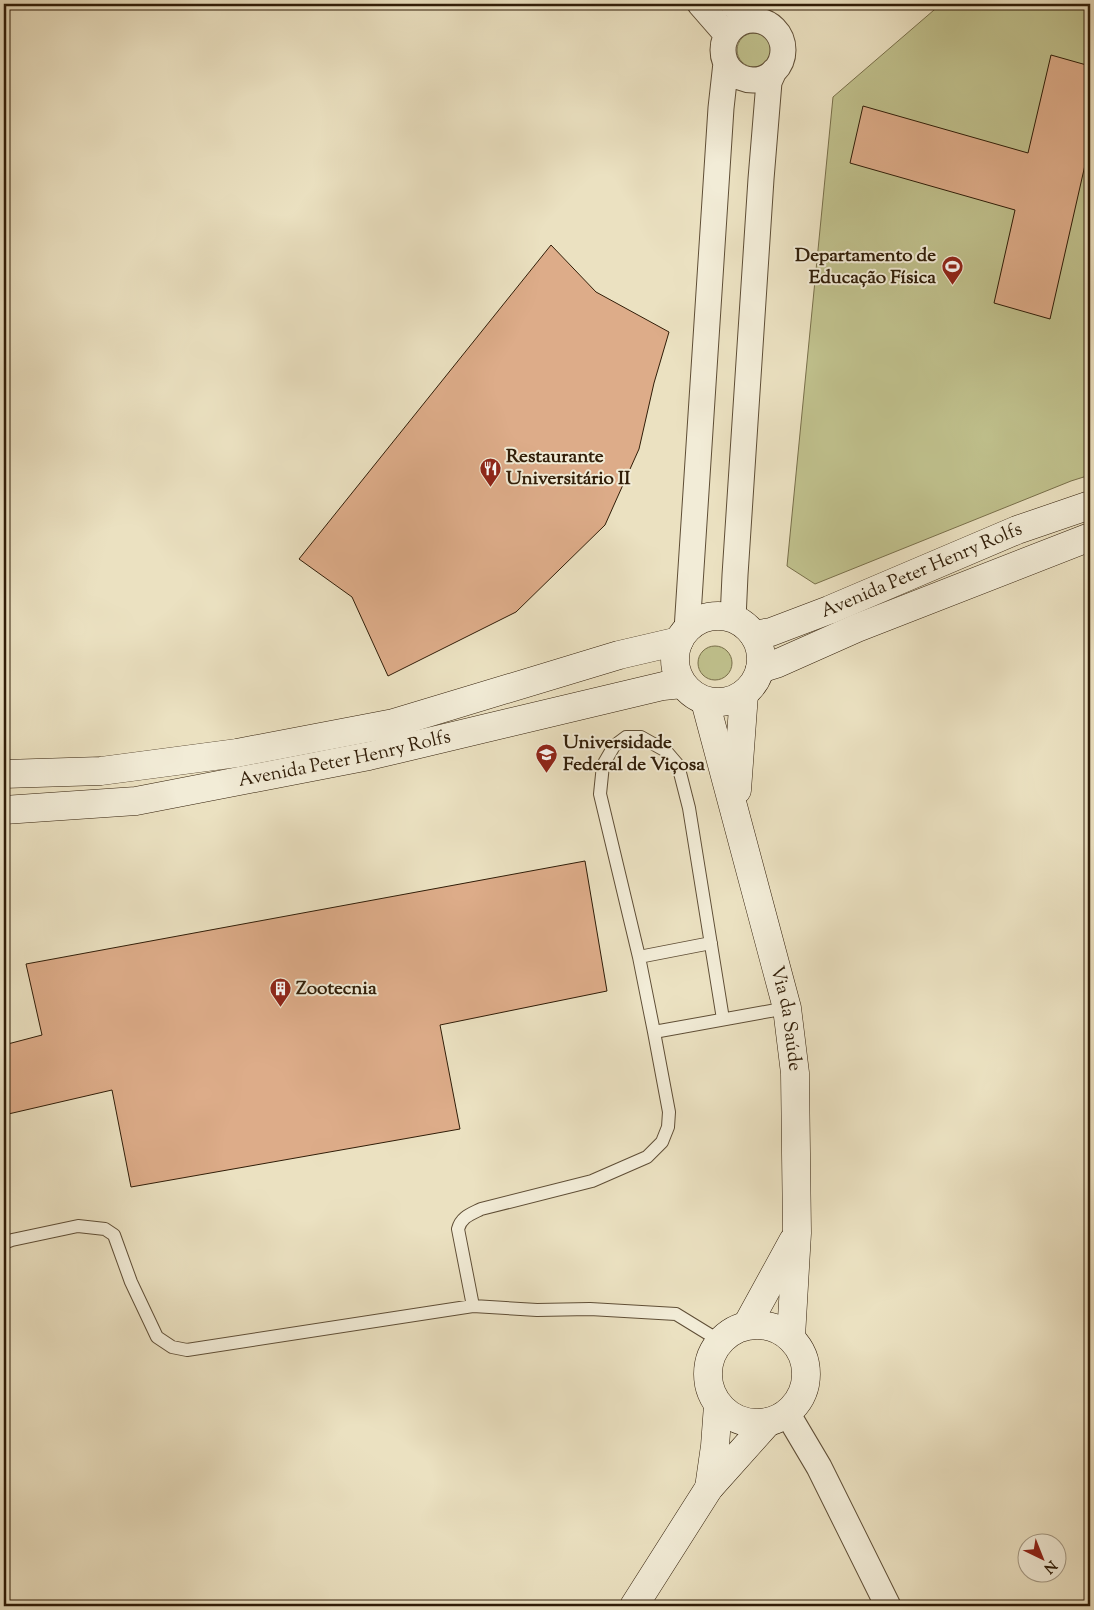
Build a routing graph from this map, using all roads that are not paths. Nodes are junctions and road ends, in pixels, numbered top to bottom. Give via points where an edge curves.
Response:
1 (700, 4) edge
2 (740, 12) edge
3 (727, 35) junction
4 (726, 63) junction
5 (774, 71) junction
6 (1090, 505) edge
7 (1090, 537) edge
8 (744, 627) junction
9 (683, 636) junction
10 (760, 669) junction
11 (682, 684) junction
12 (744, 694) junction
13 (705, 701) junction
14 (4, 774) edge
15 (735, 809) junction
16 (4, 810) edge
17 (711, 943) junction
18 (639, 958) junction
19 (787, 1008) junction
20 (724, 1019) junction
21 (654, 1032) junction
22 (797, 1233) junction
23 (4, 1243) edge
24 (473, 1306) junction
25 (746, 1325) junction
26 (791, 1337) junction
27 (720, 1341) junction
28 (718, 1405) junction
29 (778, 1418) junction
30 (709, 1488) junction
31 (634, 1606) edge
32 (888, 1606) edge

1 - 3 street
2 - 3 street
2 - 5 street via 766,23 780,36 782,54
3 - 4 street via 723,53
4 - 5 street via 739,76 748,79 758,79
4 - 9 street
5 - 8 street via 769,82 761,179 735,575
6 - 8 main road, Avenida Peter Henry Rolfs via 1017,530 771,632
7 - 10 main road, Avenida Peter Henry Rolfs
8 - 9 main road via 723,616 707,618 700,620
8 - 10 main road via 760,652
9 - 11 main road via 676,650 676,668
9 - 14 main road, Avenida Peter Henry Rolfs via 394,723 237,753 101,771
10 - 12 main road
11 - 13 main road
11 - 16 main road, Avenida Peter Henry Rolfs via 369,756 136,801
12 - 13 main road via 732,700
12 - 15 main road, Via da Saúde
13 - 15 main road, Via da Saúde
15 - 19 main road, Via da Saúde
17 - 18 lane
17 - 18 lane via 689,808 678,765 658,746 641,737 626,737 614,746 603,765 600,794
17 - 20 lane
18 - 21 lane
19 - 20 lane
19 - 22 main road, Via da Saúde via 795,1073
20 - 21 lane
21 - 24 lane via 669,1112 662,1142 647,1157 592,1181 467,1215 458,1229
22 - 25 main road
22 - 26 main road, Via da Saúde
23 - 24 lane via 78,1226 105,1229 114,1235 131,1282 157,1337 172,1347 187,1350
24 - 27 lane via 676,1314
25 - 26 main road via 778,1328
25 - 27 main road
26 - 29 main road via 804,1359 806,1384 799,1400
27 - 28 main road via 708,1366 711,1393
28 - 29 main road via 740,1421 754,1424
28 - 30 main road
29 - 30 main road
29 - 32 street via 819,1467
30 - 31 main road

